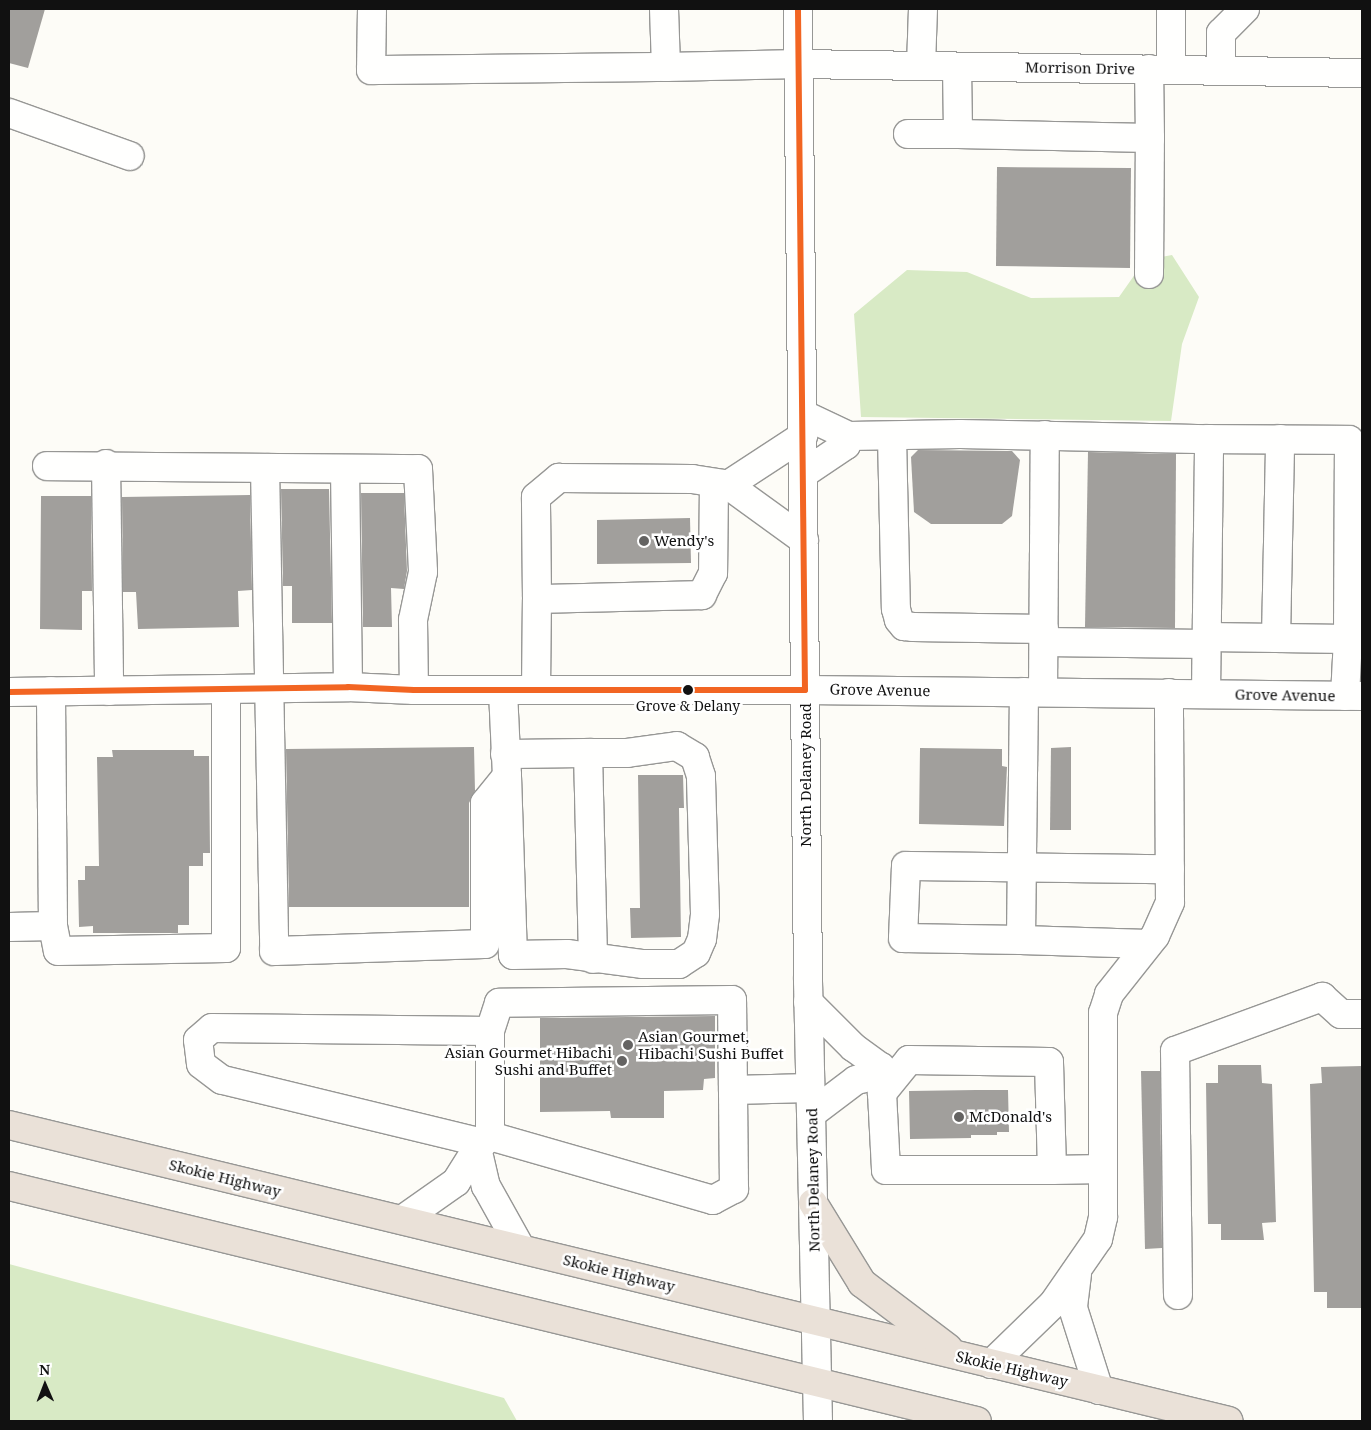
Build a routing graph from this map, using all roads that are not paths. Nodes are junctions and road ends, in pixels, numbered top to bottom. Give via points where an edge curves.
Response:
1 (372, 9) edge
2 (664, 9) edge
3 (798, 9) edge
4 (923, 9) edge
5 (1171, 9) edge
6 (1245, 9) edge
7 (799, 64) junction
8 (921, 66) junction
9 (666, 67) junction
10 (957, 67) junction
11 (1160, 70) junction
12 (1221, 71) junction
13 (1362, 73) edge
14 (9, 113) edge
15 (908, 134) dead end
16 (958, 134) junction
17 (1150, 138) junction
18 (130, 156) dead end
19 (1149, 274) dead end
20 (802, 425) junction
21 (849, 436) junction
22 (892, 436) junction
23 (1045, 436) junction
24 (1209, 439) junction
25 (1280, 439) junction
26 (106, 464) junction
27 (47, 466) dead end
28 (265, 468) junction
29 (345, 469) junction
30 (1355, 472) edge
31 (803, 474) junction
32 (721, 484) junction
33 (804, 540) junction
34 (537, 599) junction
35 (1044, 636) junction
36 (1276, 638) junction
37 (1348, 639) junction
38 (1207, 641) junction
39 (348, 687) junction
40 (226, 690) junction
41 (414, 690) junction
42 (503, 690) junction
43 (536, 690) junction
44 (805, 690) junction
45 (51, 691) junction
46 (109, 691) junction
47 (270, 691) junction
48 (9, 692) edge
49 (1034, 692) junction
50 (1169, 693) junction
51 (1206, 694) junction
52 (1354, 696) edge
53 (588, 753) junction
54 (506, 765) junction
55 (1022, 868) junction
56 (1170, 869) junction
57 (53, 926) junction
58 (9, 927) edge
59 (1021, 940) junction
60 (1148, 944) junction
61 (594, 959) junction
62 (808, 1002) junction
63 (1362, 1014) edge
64 (490, 1031) junction
65 (890, 1080) junction
66 (733, 1090) junction
67 (811, 1101) junction
68 (9, 1125) edge
69 (484, 1142) junction
70 (1103, 1169) junction
71 (1052, 1170) junction
72 (9, 1186) edge
73 (813, 1203) junction
74 (402, 1220) junction
75 (521, 1249) junction
76 (1077, 1270) junction
77 (1178, 1295) dead end
78 (816, 1321) junction
79 (959, 1356) junction
80 (991, 1364) junction
81 (818, 1382) junction
82 (1099, 1390) junction
83 (905, 1413) edge
84 (818, 1421) edge
85 (977, 1421) edge
86 (1229, 1421) edge

1 - 9 street, Morrison Drive via 372,70
2 - 9 street
3 - 7 street, North Delaney Road
4 - 8 street
5 - 11 street
6 - 12 street via 1221,33
7 - 8 street, Morrison Drive
7 - 9 street, Morrison Drive
7 - 20 street, North Delaney Road
8 - 10 street, Morrison Drive
10 - 11 street, Morrison Drive
10 - 16 street
11 - 12 street, Morrison Drive
11 - 17 street
12 - 13 street, Morrison Drive
14 - 18 street
15 - 16 street
16 - 17 street
17 - 19 street
20 - 21 street
20 - 31 street, North Delaney Road
20 - 32 street
21 - 22 street
21 - 31 street via 846,445
22 - 23 street
22 - 35 street via 896,609 899,620 904,626 913,627
23 - 24 street
23 - 35 street
24 - 25 street
24 - 38 street
25 - 30 street via 1349,440
25 - 36 street
26 - 27 street
26 - 28 street
26 - 46 street
28 - 29 street
28 - 47 street
29 - 39 street
29 - 41 street via 418,469 423,572 413,620
30 - 37 street
31 - 33 street, North Delaney Road
32 - 33 street
32 - 34 street via 713,573 702,595
32 - 34 street via 692,479 559,478 536,497
33 - 44 street, North Delaney Road
34 - 43 street
35 - 38 street
35 - 49 street
36 - 37 street
36 - 38 street
37 - 52 street
38 - 51 street
39 - 41 street, Grove Avenue
39 - 47 street, Grove Avenue
40 - 46 street, Grove Avenue
40 - 47 street, Grove Avenue
40 - 57 street via 226,948 58,951
41 - 42 street, Grove Avenue
42 - 43 street, Grove Avenue
42 - 54 street
43 - 44 street, Grove Avenue
44 - 49 street, Grove Avenue
44 - 62 street, North Delaney Road
45 - 46 street, Grove Avenue
45 - 48 street, Grove Avenue
45 - 57 street
47 - 54 street via 274,951 485,944 485,803
49 - 50 street, Grove Avenue
49 - 55 street
50 - 51 street, Grove Avenue
50 - 56 street
51 - 52 street, Grove Avenue
53 - 54 street
53 - 61 street
53 - 61 street via 628,754 677,746 695,757 702,776 705,914 696,953 679,964
54 - 61 street via 513,955 568,954
55 - 56 street
55 - 59 street
55 - 59 street via 906,866 903,938
56 - 60 street via 1170,902
57 - 58 street
59 - 60 street
60 - 70 street via 1109,994 1103,1013
62 - 65 street via 853,1047 881,1067
62 - 67 street, North Delaney Road
63 - 77 street via 1341,1014 1322,997 1175,1051
64 - 66 street via 499,1003 732,1000
64 - 69 street
64 - 69 street via 212,1028 198,1040 201,1064 222,1080
65 - 67 street via 869,1077 856,1080
65 - 71 street via 882,1093 886,1170
65 - 71 street via 909,1060 1049,1062
66 - 67 street
66 - 69 street via 734,1189 713,1200
67 - 73 street, North Delaney Road
68 - 74 highway, Skokie Highway
69 - 74 street via 456,1182
69 - 75 street via 486,1186
70 - 71 street
70 - 76 street via 1103,1218 1098,1239
72 - 81 highway
73 - 78 street, North Delaney Road
73 - 79 highway via 862,1283
74 - 75 highway, Skokie Highway
75 - 78 highway, Skokie Highway
76 - 80 street via 1053,1304
76 - 82 street via 1073,1308
78 - 79 highway, Skokie Highway
78 - 81 street, North Delaney Road
79 - 80 highway, Skokie Highway
80 - 82 highway, Skokie Highway
81 - 83 highway
81 - 84 street, North Delaney Road
82 - 86 highway, Skokie Highway
83 - 85 highway

